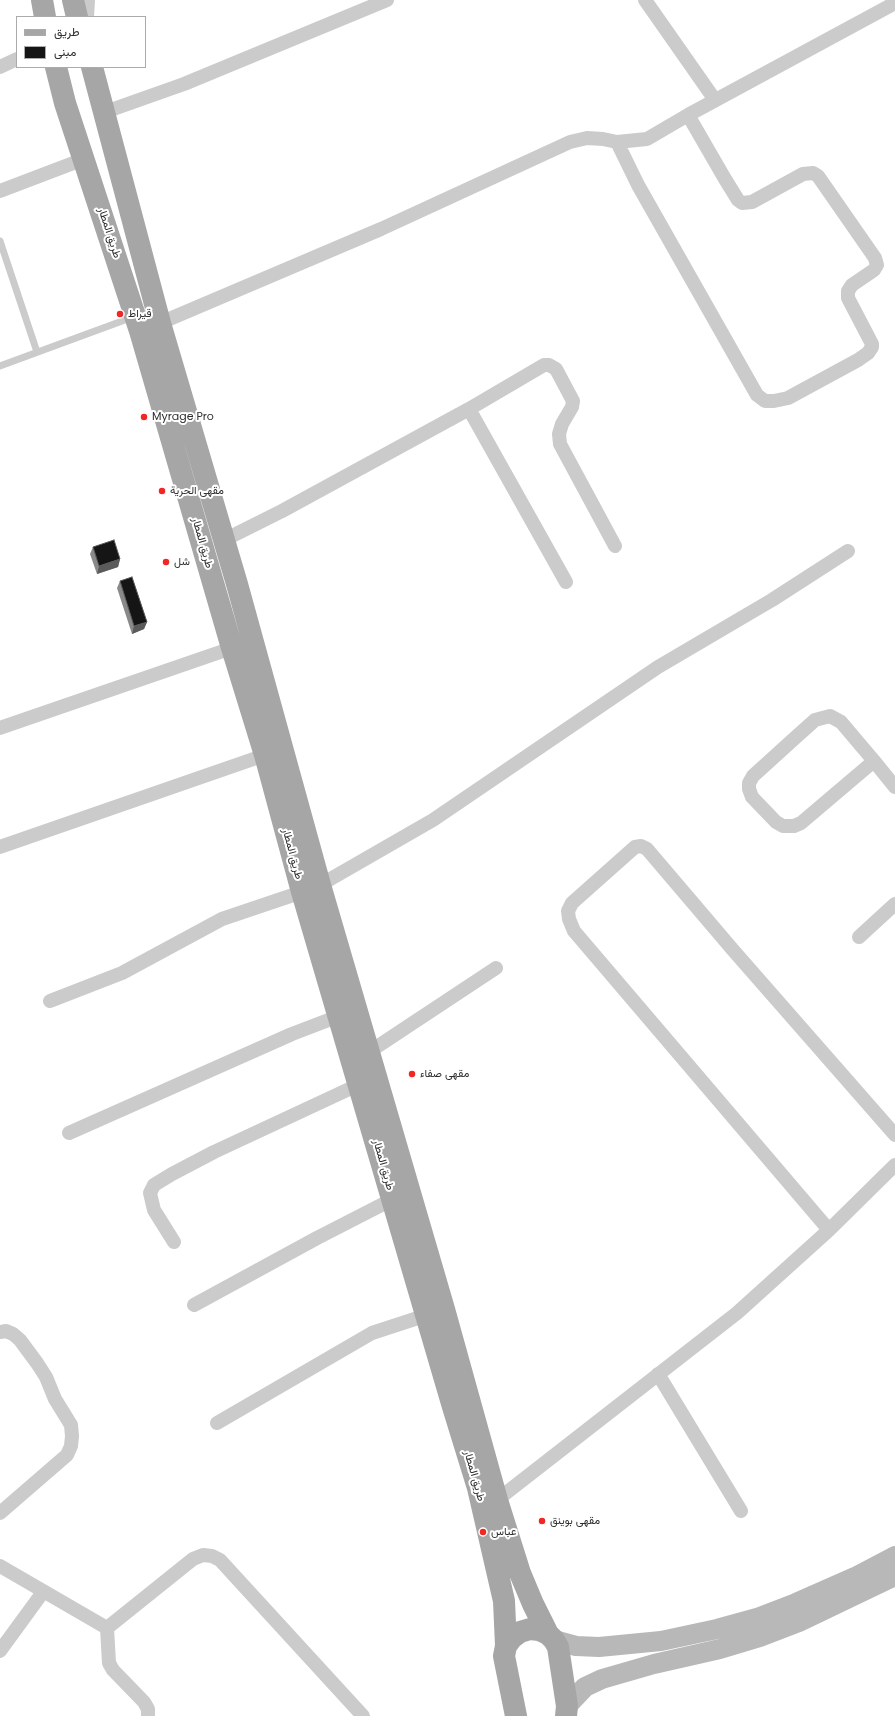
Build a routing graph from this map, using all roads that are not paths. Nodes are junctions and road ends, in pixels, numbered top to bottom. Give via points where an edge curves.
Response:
1 (42, 0) edge
2 (73, 0) edge
3 (88, 0) edge
4 (387, 0) edge
5 (645, 0) edge
6 (894, 7) edge
7 (45, 16) edge
8 (77, 16) edge
9 (87, 16) edge
10 (16, 59) edge
11 (0, 67) edge
12 (56, 68) edge
13 (92, 68) edge
14 (715, 100) junction
15 (105, 112) junction
16 (688, 114) junction
17 (617, 142) junction
18 (113, 144) junction
19 (84, 159) junction
20 (0, 191) edge
21 (0, 241) edge
22 (136, 316) junction
23 (160, 323) junction
24 (37, 352) junction
25 (0, 366) edge
26 (469, 409) junction
27 (224, 540) junction
28 (615, 546) dead end
29 (848, 551) dead end
30 (566, 582) dead end
31 (232, 648) junction
32 (0, 728) edge
33 (265, 755) junction
34 (874, 762) junction
35 (895, 787) edge
36 (0, 847) edge
37 (311, 889) junction
38 (895, 904) edge
39 (859, 937) dead end
40 (496, 968) dead end
41 (50, 1001) dead end
42 (339, 1016) junction
43 (369, 1052) junction
44 (360, 1084) junction
45 (69, 1133) dead end
46 (895, 1135) edge
47 (895, 1165) edge
48 (393, 1199) junction
49 (829, 1230) junction
50 (174, 1242) dead end
51 (194, 1305) dead end
52 (427, 1315) junction
53 (0, 1332) edge
54 (658, 1374) junction
55 (218, 1423) dead end
56 (497, 1500) junction
57 (741, 1511) dead end
58 (0, 1513) edge
59 (895, 1556) edge
60 (0, 1566) edge
61 (895, 1576) edge
62 (43, 1592) junction
63 (107, 1628) junction
64 (551, 1637) junction
65 (506, 1646) junction
66 (0, 1651) edge
67 (566, 1711) edge
68 (148, 1716) edge
69 (363, 1716) edge
70 (516, 1716) edge

1 - 7 main road
2 - 8 main road
3 - 9 street
4 - 15 street via 184,84
5 - 14 street
6 - 14 street
10 - 11 street
12 - 19 main road, طريق المطار
13 - 15 main road, طريق المطار
14 - 16 street
15 - 18 main road, طريق المطار
16 - 17 street via 647,139
16 - 17 street via 738,200 742,203 752,202 803,174 813,173 818,176 875,258 877,265 874,270 852,285 848,291 848,298 872,347 858,360 788,398 765,401 756,395 638,186
17 - 23 street via 587,138 570,142 381,229
18 - 19 main road via 112,150 104,160 97,162
18 - 23 main road, طريق المطار
19 - 20 street
19 - 22 main road, طريق المطار
21 - 24 lane
22 - 24 lane
22 - 31 main road, طريق المطار
23 - 27 main road, طريق المطار
24 - 25 lane
26 - 27 street
26 - 28 street via 544,364 556,369 573,400 560,429 560,444
26 - 30 street
27 - 37 main road, طريق المطار
29 - 37 street via 658,668 432,820
31 - 32 street
31 - 33 main road, طريق المطار
33 - 36 street
33 - 37 main road, طريق المطار
34 - 34 street via 841,722 830,716 823,717 815,720 753,776 749,789 752,797 776,822 783,826 794,826 801,823
34 - 35 street
37 - 41 street via 222,919 122,973
37 - 42 main road, طريق المطار
37 - 43 main road, طريق المطار
38 - 39 street
40 - 43 street
42 - 44 main road, طريق المطار
42 - 45 street via 292,1034
43 - 56 main road, طريق المطار
44 - 48 main road, طريق المطار
44 - 50 street via 214,1152 154,1185 150,1193 154,1210
46 - 49 street via 647,849 635,847 572,903 568,910 574,931
47 - 49 street
48 - 51 street
48 - 52 main road, طريق المطار
49 - 54 street via 737,1313
52 - 55 street via 372,1333
52 - 65 main road, طريق المطار via 478,1488 504,1601
53 - 58 street via 13,1334 20,1340 43,1372 70,1425 72,1436 67,1455
54 - 56 street
54 - 57 street
56 - 64 main road, طريق المطار via 520,1573
59 - 64 street via 856,1577 796,1603 757,1618 717,1629 661,1641 598,1647 576,1646
60 - 62 street
61 - 67 street via 799,1622 760,1637 602,1678 585,1687
62 - 63 street
62 - 66 street
63 - 68 street via 109,1663 112,1670 144,1702
63 - 69 street via 192,1559 203,1555 212,1556 220,1560
64 - 65 main road via 540,1630 530,1629 520,1632
64 - 67 main road, طريق المطار via 558,1647
65 - 70 main road, طريق المطار via 504,1656

